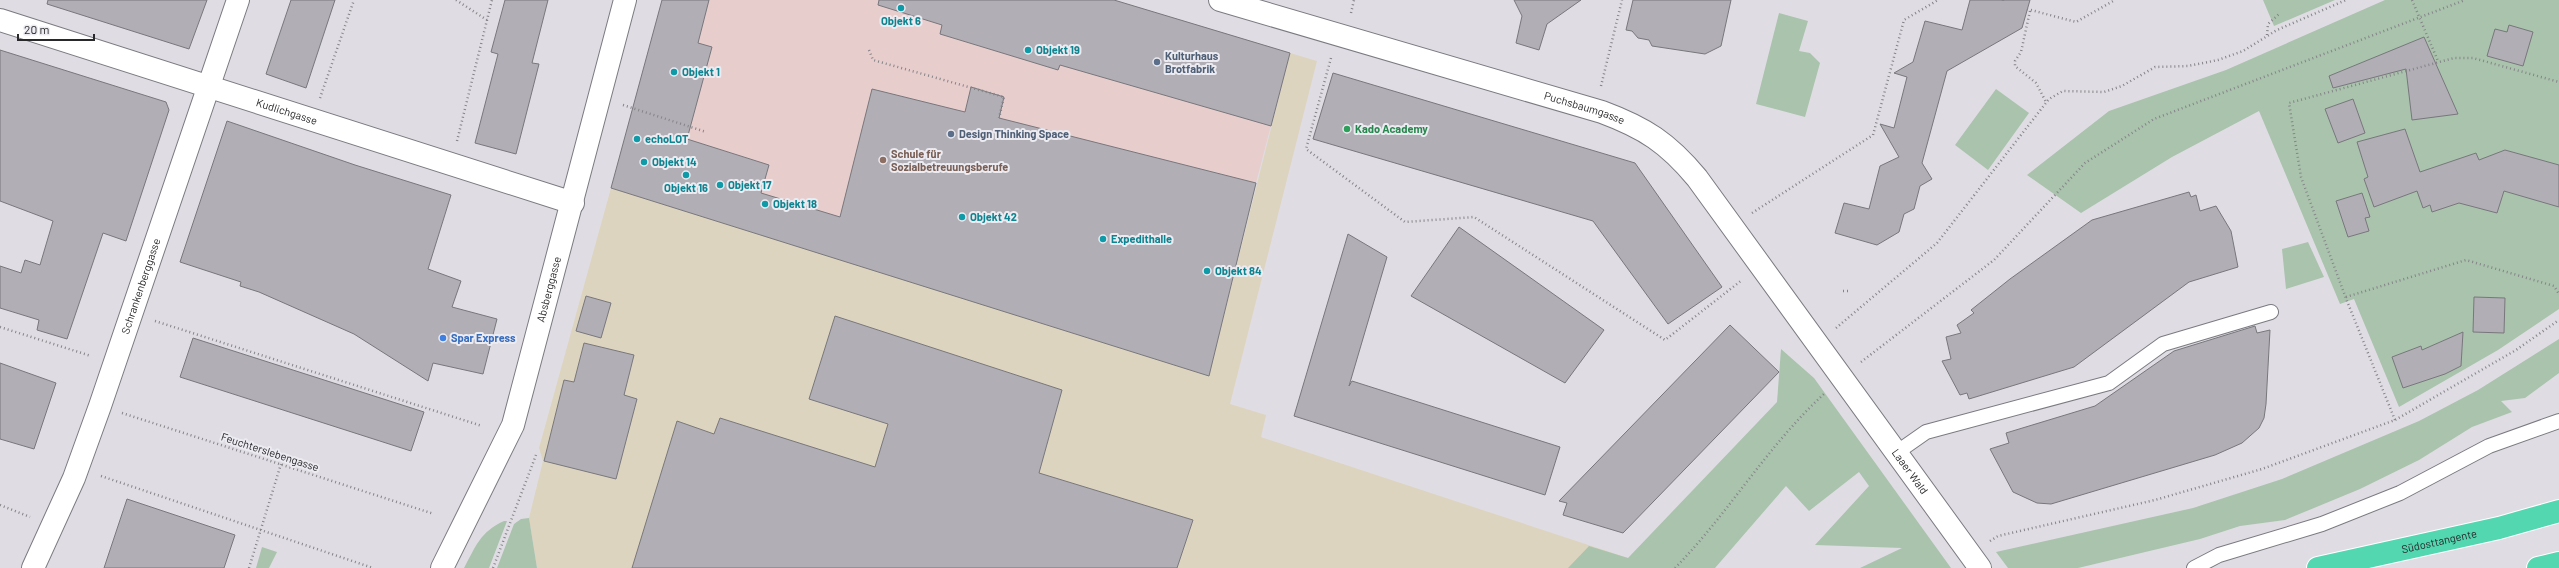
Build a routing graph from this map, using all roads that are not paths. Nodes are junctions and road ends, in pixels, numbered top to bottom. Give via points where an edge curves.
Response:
1 (238, 0) edge
2 (625, 0) edge
3 (1220, 0) edge
4 (0, 20) edge
5 (208, 88) junction
6 (573, 203) junction
7 (2271, 312) dead end
8 (1841, 376) joint
9 (2559, 421) edge
10 (1896, 452) junction
11 (2559, 511) edge
12 (1974, 560) edge
13 (2559, 562) edge
14 (33, 568) edge
15 (442, 568) edge
16 (2194, 568) edge
17 (2318, 568) edge
18 (2538, 568) edge

1 - 5 street, Schrankenberggasse
2 - 6 street, Absberggasse
3 - 8 street, Puchsbaumgasse via 1595,110 1627,121 1654,135 1677,154
4 - 5 street, Kudlichgasse
5 - 6 street, Kudlichgasse
5 - 14 street, Schrankenberggasse via 74,478
6 - 15 street, Absberggasse via 513,424
7 - 10 lane via 2163,344 2109,383 1926,432
8 - 10 street, Laaer Wald
9 - 16 lane via 2488,446 2400,493 2322,524 2219,555
10 - 12 street, Laaer Wald
11 - 17 highway, Südosttangente via 2499,528
13 - 18 highway

